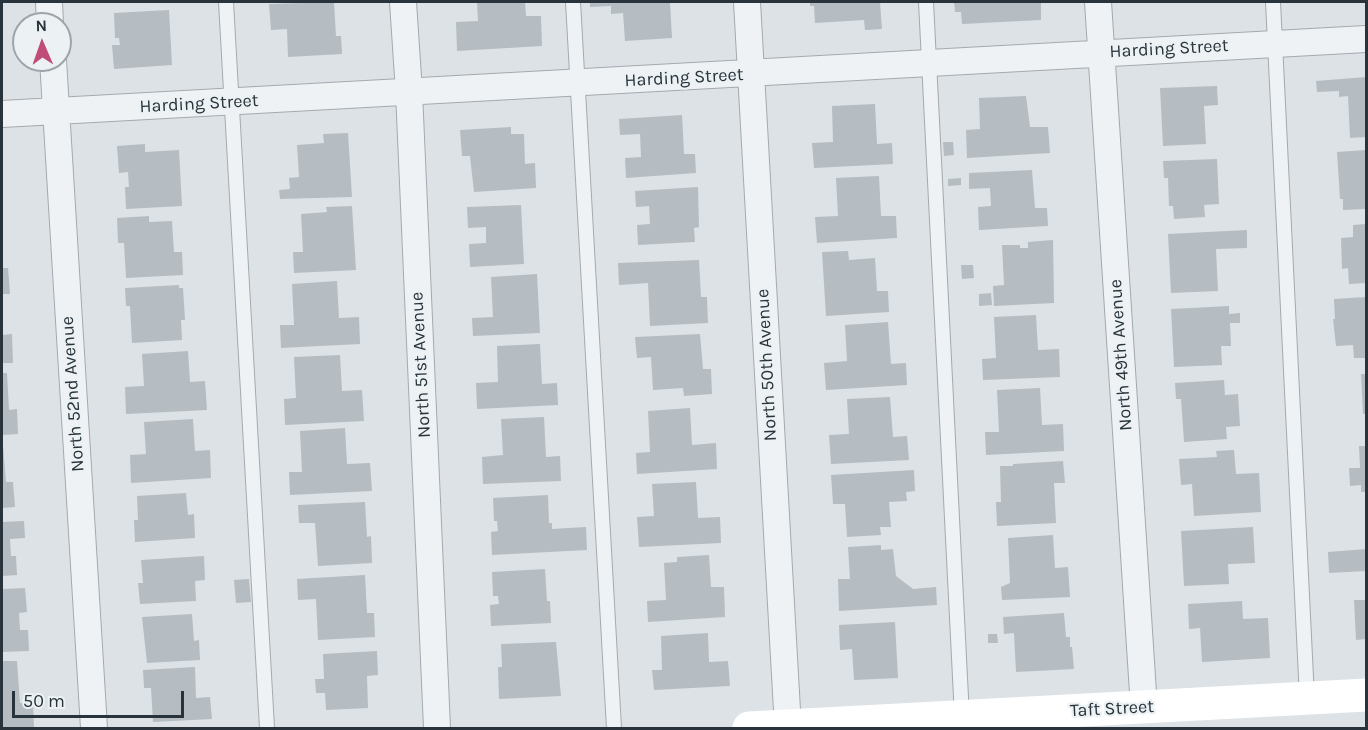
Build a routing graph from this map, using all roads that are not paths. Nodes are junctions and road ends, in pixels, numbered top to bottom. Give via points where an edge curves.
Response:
1 (226, 2) edge
2 (403, 2) edge
3 (573, 2) edge
4 (747, 2) edge
5 (926, 2) edge
6 (1098, 2) edge
7 (1273, 2) edge
8 (1366, 39) edge
9 (1275, 44) junction
10 (1100, 52) junction
11 (930, 63) junction
12 (54, 72) edge
13 (751, 74) junction
14 (577, 83) junction
15 (409, 92) junction
16 (232, 102) junction
17 (56, 111) junction
18 (2, 114) edge
19 (1366, 695) edge
20 (1307, 698) junction
21 (1144, 708) junction
22 (962, 717) junction
23 (788, 727) edge
24 (94, 729) edge
25 (267, 729) edge
26 (437, 729) edge
27 (614, 729) edge
28 (749, 729) edge

1 - 16 lane
2 - 15 street, North 51st Avenue
3 - 14 lane
4 - 13 street, North 50th Avenue
5 - 11 lane
6 - 10 street, North 49th Avenue
7 - 9 lane
8 - 9 street, Harding Street
9 - 10 street, Harding Street
9 - 20 lane
10 - 11 street, Harding Street
10 - 21 street, North 49th Avenue
11 - 13 street, Harding Street
11 - 22 lane
12 - 17 street, North 52nd Avenue
13 - 14 street, Harding Street
13 - 23 street, North 50th Avenue
14 - 15 street, Harding Street
14 - 27 lane
15 - 16 street, Harding Street
15 - 26 street, North 51st Avenue
16 - 17 street, Harding Street
16 - 25 lane
17 - 18 street, Harding Street
17 - 24 street, North 52nd Avenue
19 - 20 street, Taft Street
20 - 21 street, Taft Street
21 - 22 street, Taft Street
22 - 23 street, Taft Street
23 - 28 street, Taft Street

